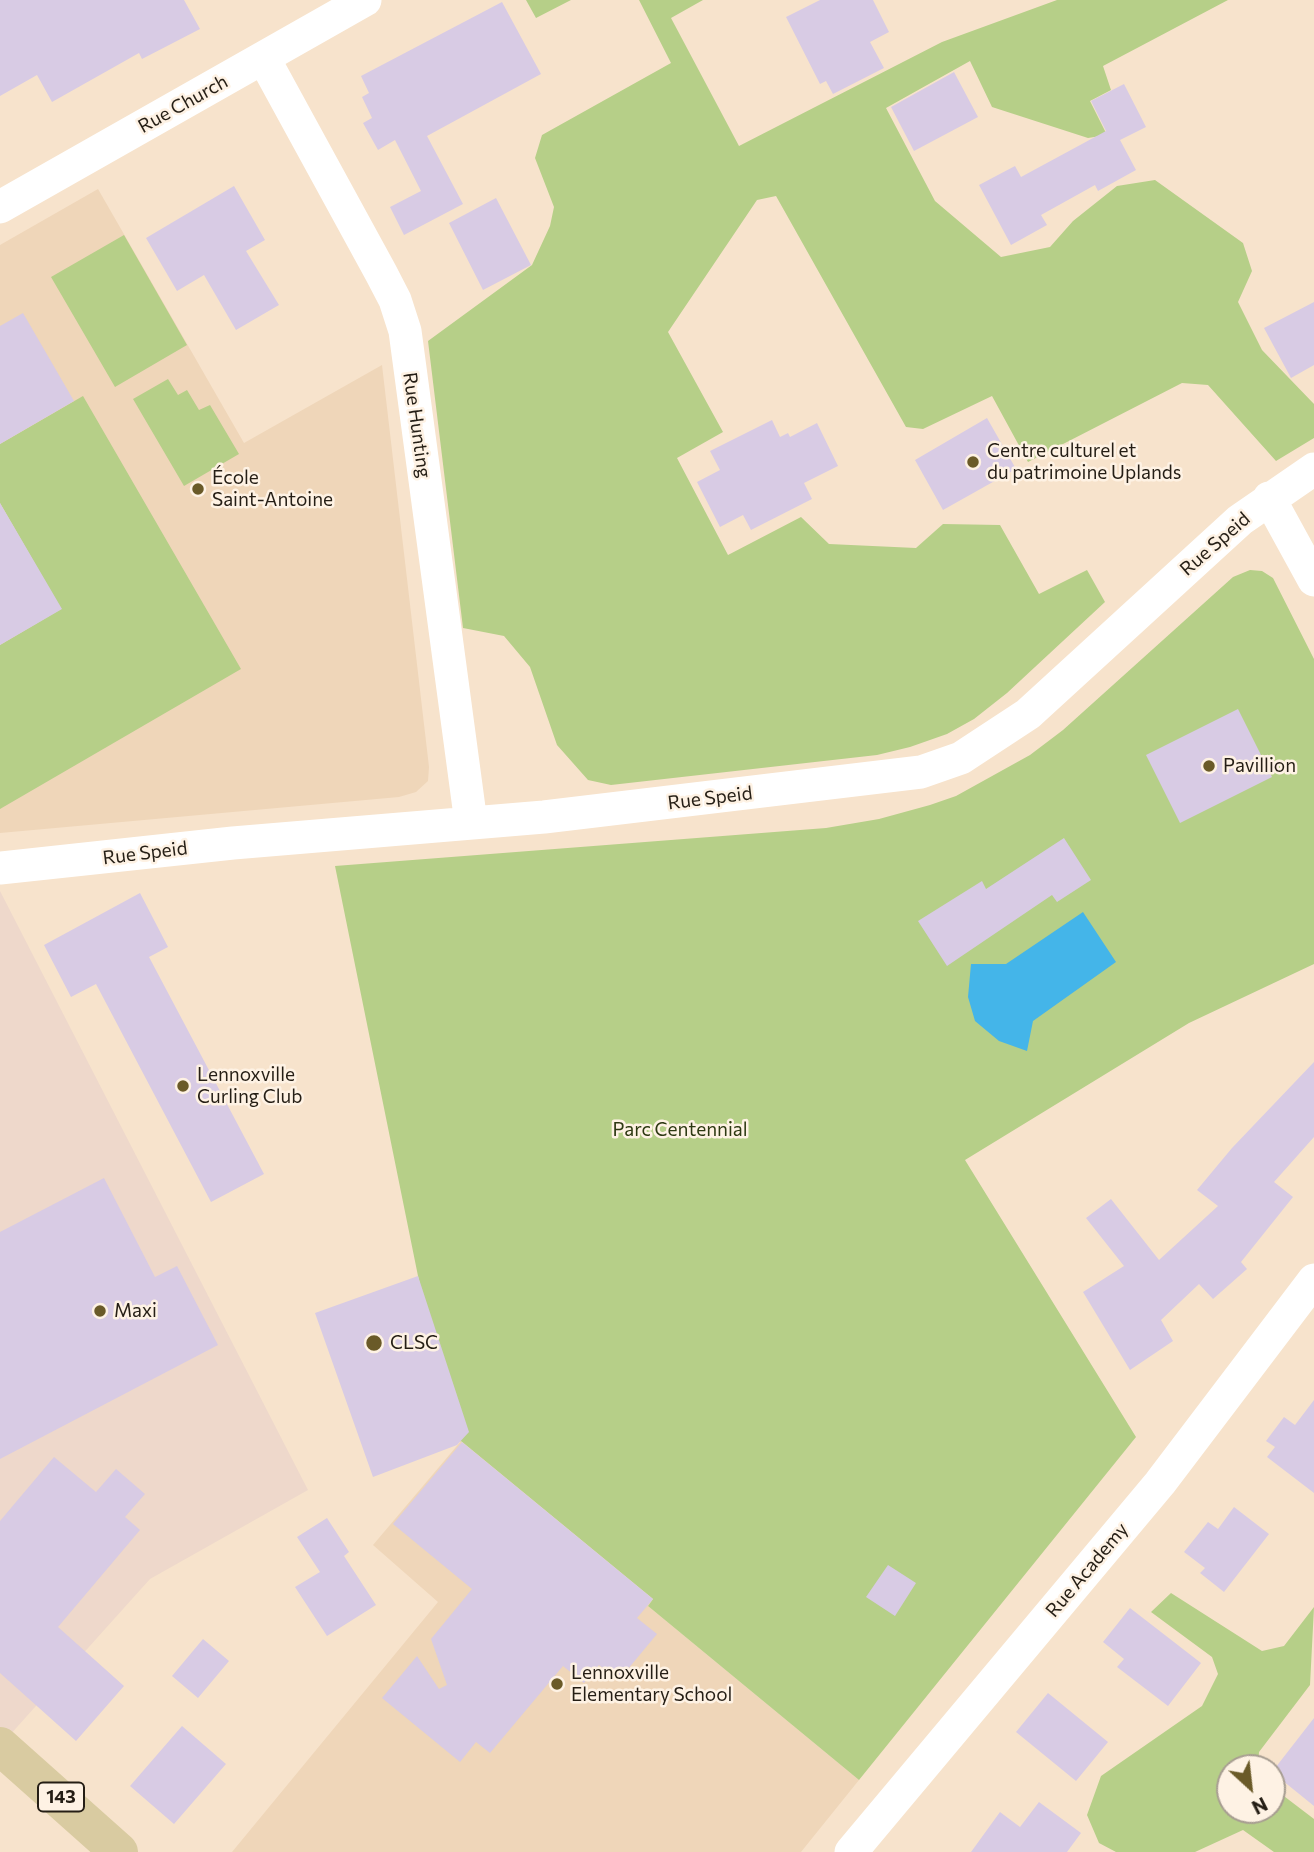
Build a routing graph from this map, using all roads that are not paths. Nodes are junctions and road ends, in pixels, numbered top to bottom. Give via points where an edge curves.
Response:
1 (365, 0) edge
2 (264, 59) junction
3 (0, 207) edge
4 (1314, 468) edge
5 (1269, 498) junction
6 (1314, 580) edge
7 (471, 823) junction
8 (0, 868) edge
9 (1314, 1280) edge
10 (0, 1746) edge
11 (119, 1852) edge
12 (851, 1852) edge

1 - 2 street, Rue Church
2 - 3 street, Rue Church
2 - 7 street, Rue Hunting via 381,273 405,331
4 - 5 street, Rue Speid
5 - 6 street
5 - 7 street, Rue Speid via 1028,714 961,758 921,772 875,779
7 - 8 street, Rue Speid
9 - 12 street, Rue Academy via 1160,1483
10 - 11 main road, 143

